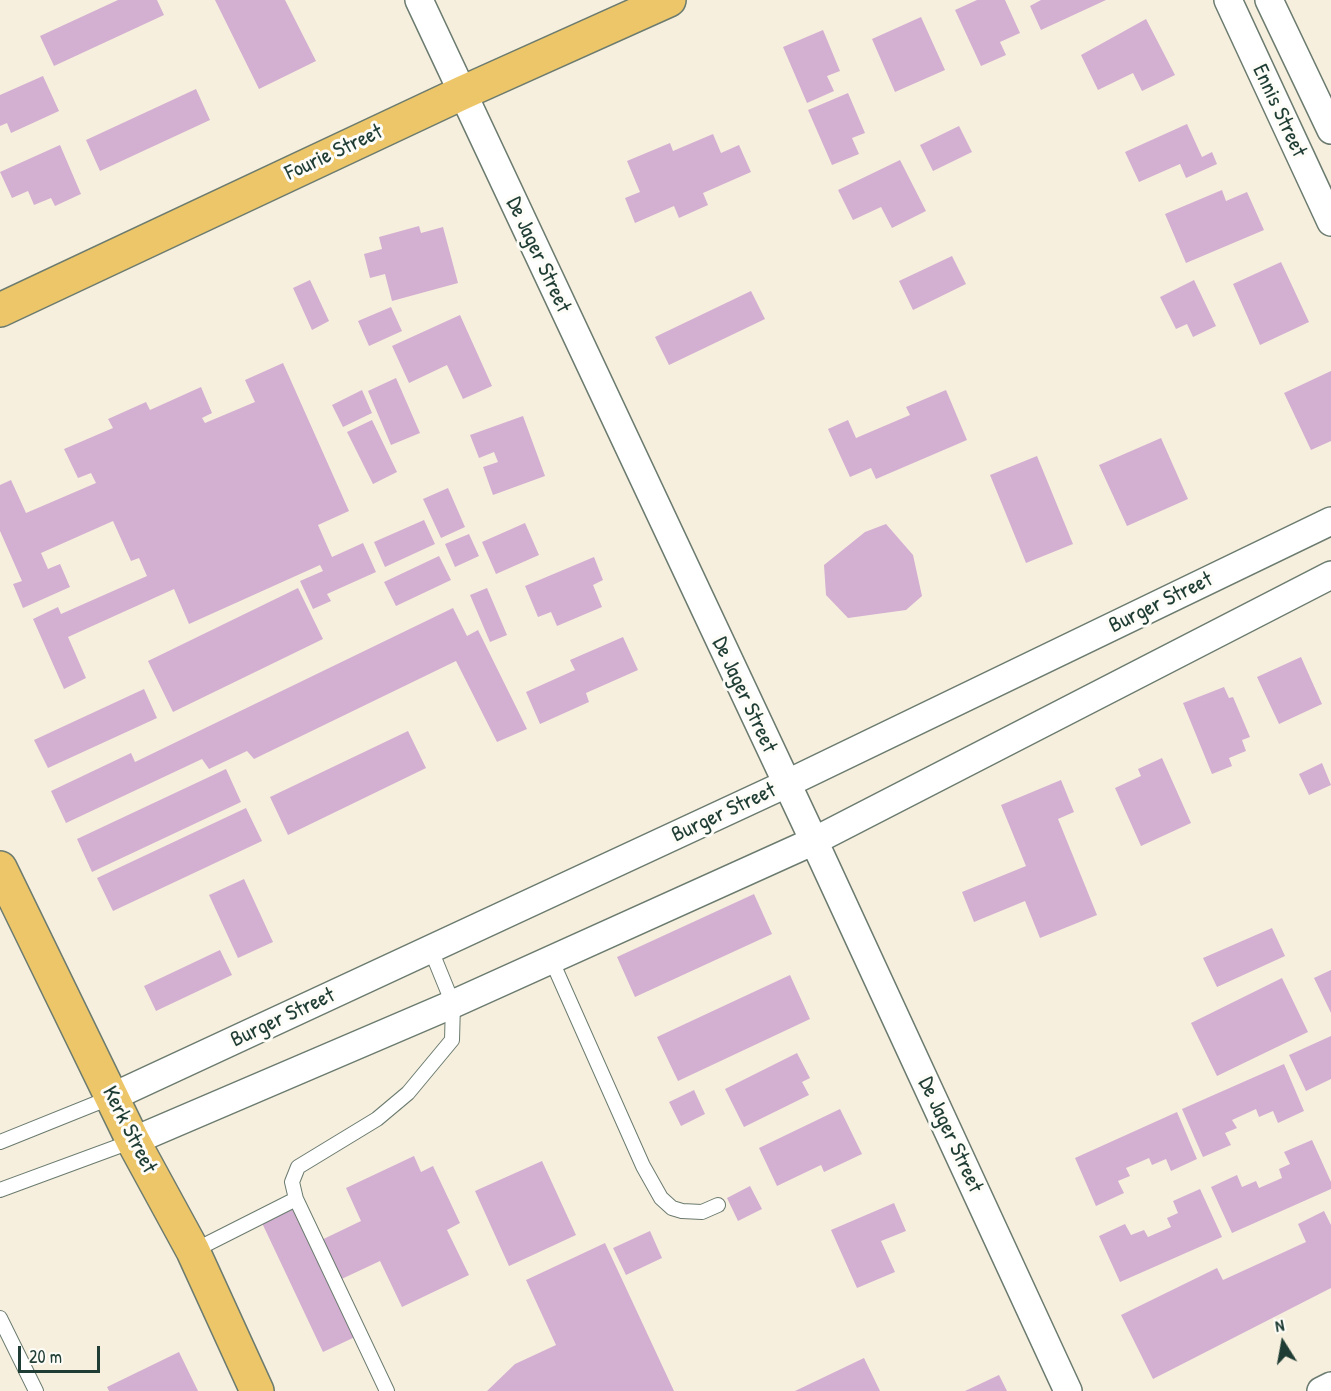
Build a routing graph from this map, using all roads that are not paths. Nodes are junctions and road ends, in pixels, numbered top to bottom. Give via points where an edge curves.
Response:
1 (419, 0) edge
2 (669, 0) edge
3 (1228, 0) edge
4 (1269, 0) edge
5 (462, 93) junction
6 (1331, 130) edge
7 (1331, 222) edge
8 (0, 310) edge
9 (1331, 521) edge
10 (1331, 575) edge
11 (786, 784) junction
12 (814, 841) junction
13 (0, 868) edge
14 (431, 950) junction
15 (551, 959) junction
16 (453, 1004) junction
17 (112, 1097) junction
18 (133, 1141) junction
19 (0, 1142) edge
20 (0, 1190) edge
21 (296, 1199) junction
22 (718, 1205) dead end
23 (193, 1251) junction
24 (0, 1318) edge
25 (6, 1347) edge
26 (1331, 1386) edge
27 (36, 1391) edge
28 (257, 1391) edge
29 (387, 1391) edge
30 (1068, 1391) edge
31 (1321, 1391) edge

1 - 5 street, De Jager Street
2 - 5 highway, Fourie Street
3 - 7 street, Ennis Street
4 - 6 street, Ennis Street
5 - 8 highway, Fourie Street
5 - 11 street, De Jager Street
9 - 11 street, Burger Street
10 - 12 street
11 - 12 street, De Jager Street
11 - 14 street, Burger Street
12 - 15 street
12 - 30 street, De Jager Street
13 - 17 highway, Kerk Street
14 - 16 lane
14 - 17 street, Burger Street
15 - 16 street
15 - 22 lane via 661,1198 682,1211 702,1212
16 - 18 street
16 - 21 lane via 452,1040 439,1058 408,1093 377,1119 298,1167 292,1182
17 - 18 highway, Kerk Street
17 - 19 lane
18 - 20 lane
18 - 23 highway, Kerk Street
21 - 23 lane
21 - 29 lane
23 - 28 highway, Kerk Street
24 - 25 lane
25 - 27 lane
26 - 31 street

